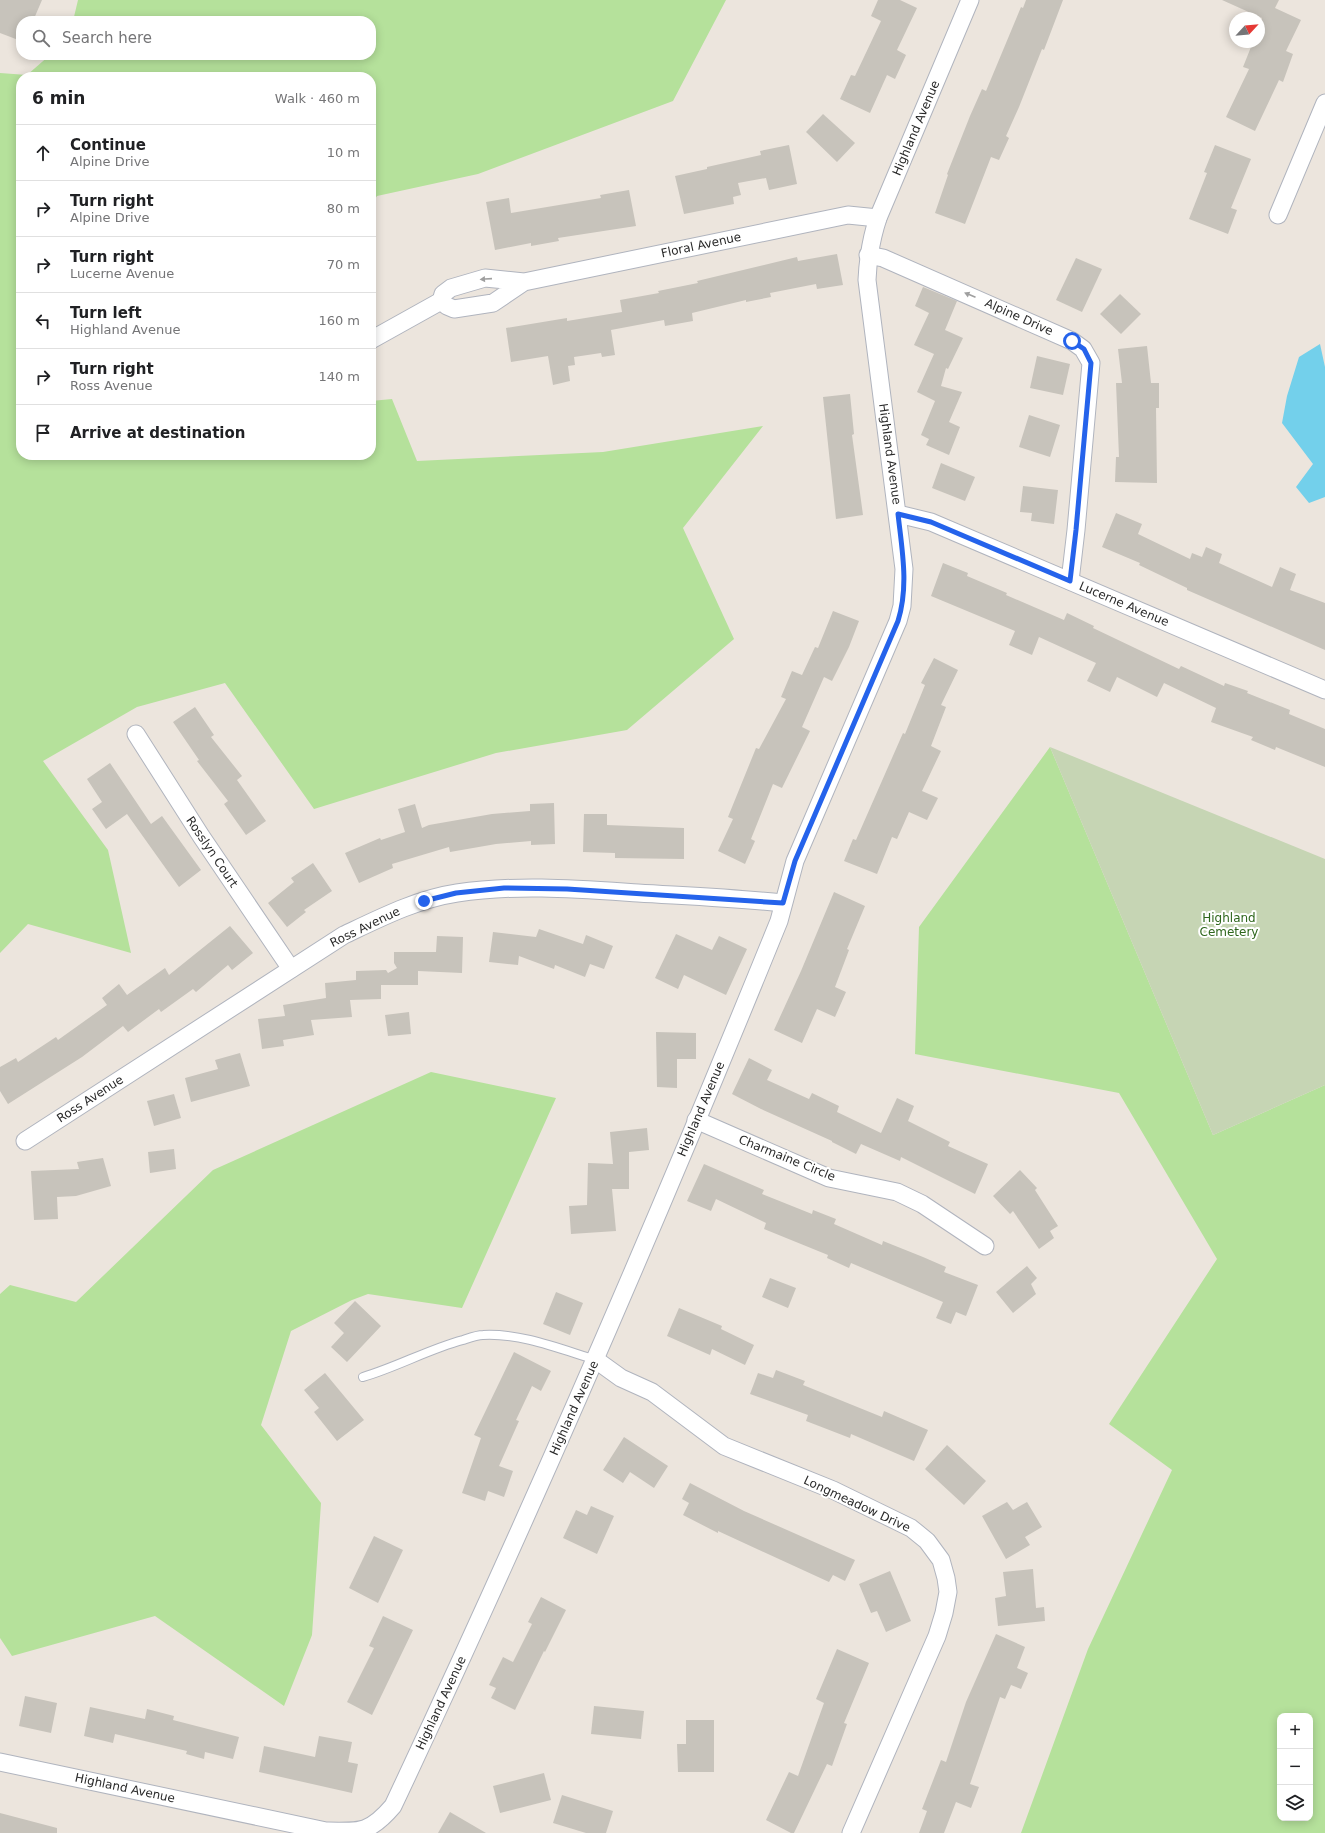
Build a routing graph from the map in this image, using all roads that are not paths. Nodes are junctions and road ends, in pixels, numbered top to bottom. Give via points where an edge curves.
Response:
1 (970, 0) edge
2 (1325, 103) edge
3 (1278, 215) dead end
4 (878, 218) junction
5 (868, 255) junction
6 (524, 282) junction
7 (441, 301) junction
8 (376, 337) edge
9 (898, 514) junction
10 (1070, 581) junction
11 (1325, 690) edge
12 (136, 734) dead end
13 (783, 903) junction
14 (291, 969) junction
15 (696, 1120) junction
16 (25, 1141) dead end
17 (985, 1246) dead end
18 (596, 1360) junction
19 (363, 1377) dead end
20 (0, 1762) edge
21 (851, 1833) edge

1 - 4 street, Highland Avenue
2 - 3 street
4 - 5 street, Highland Avenue
4 - 6 street, Floral Avenue via 848,215
5 - 9 street, Highland Avenue via 867,280
10 -> 5 street, Alpine Drive via 1091,363 1084,349 1008,311 883,258
6 -> 7 street, Floral Avenue via 485,278 451,288 443,294
6 - 7 street, Floral Avenue via 493,303 454,309
7 - 8 street, Floral Avenue
9 - 10 street, Lucerne Avenue via 931,522
9 - 13 street, Highland Avenue via 904,569 902,606 898,621 795,861
10 - 11 street, Lucerne Avenue
12 - 14 street, Rosslyn Court
13 - 14 street, Ross Avenue via 567,889 504,888 456,893 385,915 344,935
13 - 15 street, Highland Avenue via 779,921
14 - 16 street, Ross Avenue
15 - 17 street, Charmaine Circle via 829,1178 897,1192 922,1204
15 - 18 street, Highland Avenue
18 - 19 lane via 536,1342 503,1335 482,1335 449,1344
18 - 20 street, Highland Avenue via 393,1806 380,1822 362,1830 326,1831
18 - 21 street, Longmeadow Drive via 621,1378 658,1395 709,1437 724,1446 832,1490 911,1528 927,1541 940,1560 948,1592 937,1636

